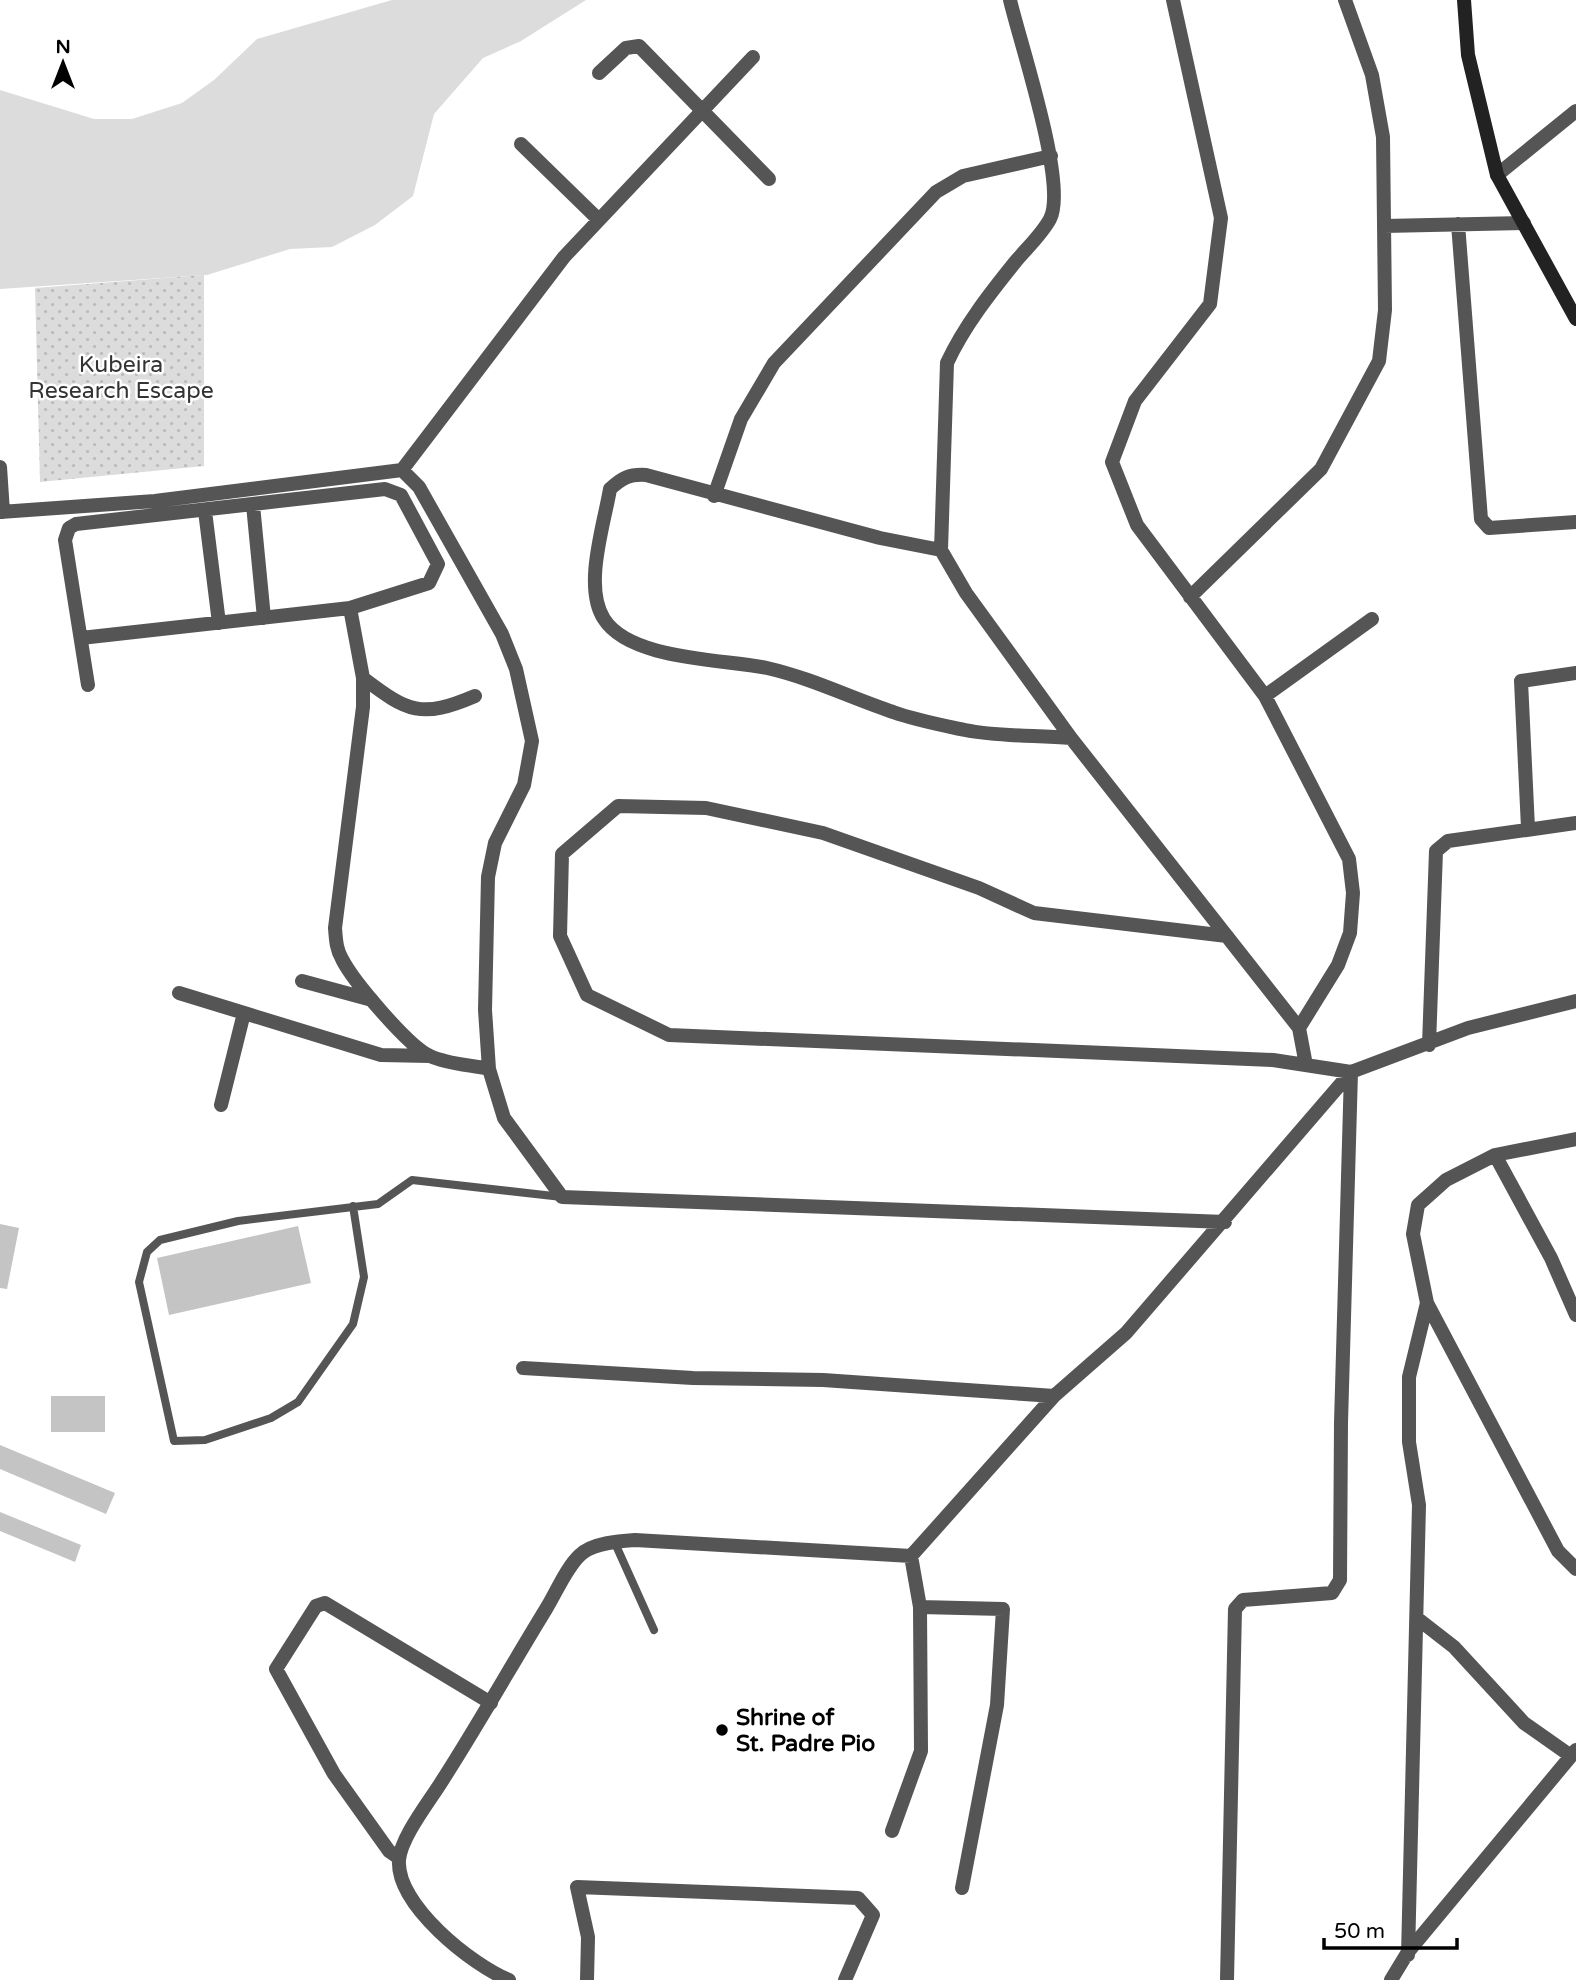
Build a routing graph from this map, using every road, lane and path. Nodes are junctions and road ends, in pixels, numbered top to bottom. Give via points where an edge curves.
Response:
1 (1010, 0) edge
2 (1174, 0) edge
3 (1345, 0) edge
4 (1464, 0) edge
5 (752, 57) dead end
6 (599, 73) dead end
7 (702, 111) junction
8 (1576, 111) edge
9 (521, 144) dead end
10 (1051, 156) junction
11 (1497, 175) junction
12 (769, 179) dead end
13 (599, 220) junction
14 (1524, 223) junction
15 (1458, 224) junction
16 (1384, 226) junction
17 (1576, 319) edge
18 (0, 467) edge
19 (402, 470) junction
20 (714, 496) junction
21 (253, 505) junction
22 (205, 511) junction
23 (1, 512) edge
24 (1576, 522) edge
25 (941, 550) junction
26 (1191, 597) junction
27 (350, 608) junction
28 (264, 618) junction
29 (1372, 619) dead end
30 (219, 623) junction
31 (81, 638) junction
32 (1576, 673) edge
33 (363, 678) junction
34 (88, 685) dead end
35 (475, 695) dead end
36 (1265, 696) junction
37 (1071, 738) junction
38 (1576, 823) edge
39 (1528, 828) junction
40 (1227, 936) junction
41 (302, 981) dead end
42 (179, 993) dead end
43 (372, 1000) junction
44 (1576, 1001) edge
45 (244, 1013) junction
46 (1299, 1028) junction
47 (1429, 1045) junction
48 (430, 1056) junction
49 (1306, 1065) junction
50 (489, 1069) junction
51 (1351, 1072) junction
52 (222, 1105) dead end
53 (1576, 1139) edge
54 (1495, 1155) junction
55 (562, 1197) junction
56 (353, 1206) junction
57 (1225, 1222) junction
58 (1427, 1303) junction
59 (1576, 1315) edge
60 (523, 1368) dead end
61 (1054, 1396) junction
62 (614, 1541) junction
63 (911, 1556) junction
64 (1576, 1569) edge
65 (920, 1607) junction
66 (1418, 1619) junction
67 (654, 1630) dead end
68 (491, 1703) junction
69 (1573, 1753) edge
70 (892, 1831) dead end
71 (399, 1858) junction
72 (962, 1888) dead end
73 (1408, 1954) junction
74 (509, 1980) edge
75 (587, 1980) edge
76 (845, 1980) edge
77 (1227, 1980) edge
78 (1391, 1980) edge

1 - 10 street
2 - 26 street via 1221,219 1210,304 1135,401 1112,462 1137,525
3 - 16 street via 1372,75 1383,137
4 - 11 street via 1468,55
5 - 7 street
6 - 7 street via 626,48 639,46
7 - 12 street
7 - 13 street
8 - 11 street
9 - 13 street
10 - 20 street via 963,176 936,192 774,363 741,419
10 - 25 street via 1055,189 1051,218 1003,277 947,363
11 - 14 street
13 - 19 street via 564,257
14 - 15 street
14 - 17 street
15 - 16 street
15 - 24 street via 1481,519 1489,528
16 - 26 street via 1385,310 1379,361 1321,469
18 - 23 street
19 - 23 street via 155,500
19 - 50 street via 419,487 502,634 516,669 531,741 524,785 495,843 488,877 485,1010
20 - 25 street
20 - 37 street via 646,475 621,478 610,489 594,583 597,606 621,636 656,650 815,681 895,713 968,730
21 - 22 street
21 - 27 street via 377,490 401,495 434,553 438,564 435,576 429,583
21 - 28 street
22 - 30 street
22 - 31 street via 69,528 65,540
25 - 37 street via 966,593
26 - 36 street
27 - 28 street
27 - 33 street
28 - 30 street
29 - 36 street
30 - 31 street
31 - 34 street
32 - 39 street via 1521,681
33 - 35 street via 411,708 449,707
33 - 43 street via 335,928 343,962
36 - 46 street via 1349,859 1353,893 1350,933 1338,965
37 - 40 street
38 - 39 street
39 - 47 street via 1448,841 1436,851
40 - 46 street
40 - 49 street via 1034,913 979,888 822,833 706,808 618,806 562,854 560,936 587,995 669,1035
41 - 43 street
42 - 45 street
43 - 48 street
44 - 47 street via 1468,1028
45 - 48 street via 381,1055
45 - 52 street
46 - 49 street
47 - 51 street
48 - 50 street
49 - 51 street
50 - 55 street via 504,1118
51 - 57 street
51 - 77 street via 1340,1580 1332,1593 1243,1600 1236,1609
53 - 54 street
54 - 58 street via 1447,1180 1418,1205 1413,1234
54 - 59 street
55 - 56 lane via 412,1180 378,1204
55 - 57 street
56 - 56 lane via 238,1221 160,1240 146,1252 139,1282 174,1441 205,1440 271,1418 298,1402 353,1324 364,1277
57 - 61 street via 1126,1333
58 - 64 street via 1558,1551
58 - 66 street via 1409,1377 1409,1442 1419,1506
60 - 61 street via 823,1380
61 - 63 street
62 - 63 street
62 - 67 lane
62 - 68 street via 580,1554
63 - 65 street
65 - 70 street via 921,1751
65 - 72 street via 1003,1609 997,1705
66 - 69 street via 1454,1647 1524,1723
66 - 73 street
68 - 71 street via 412,1828
68 - 71 street via 325,1603 316,1606 276,1669 334,1774 389,1851
69 - 73 street
71 - 74 street via 400,1877 422,1913 487,1971
73 - 78 street
75 - 76 street via 588,1937 577,1887 858,1898 873,1915

